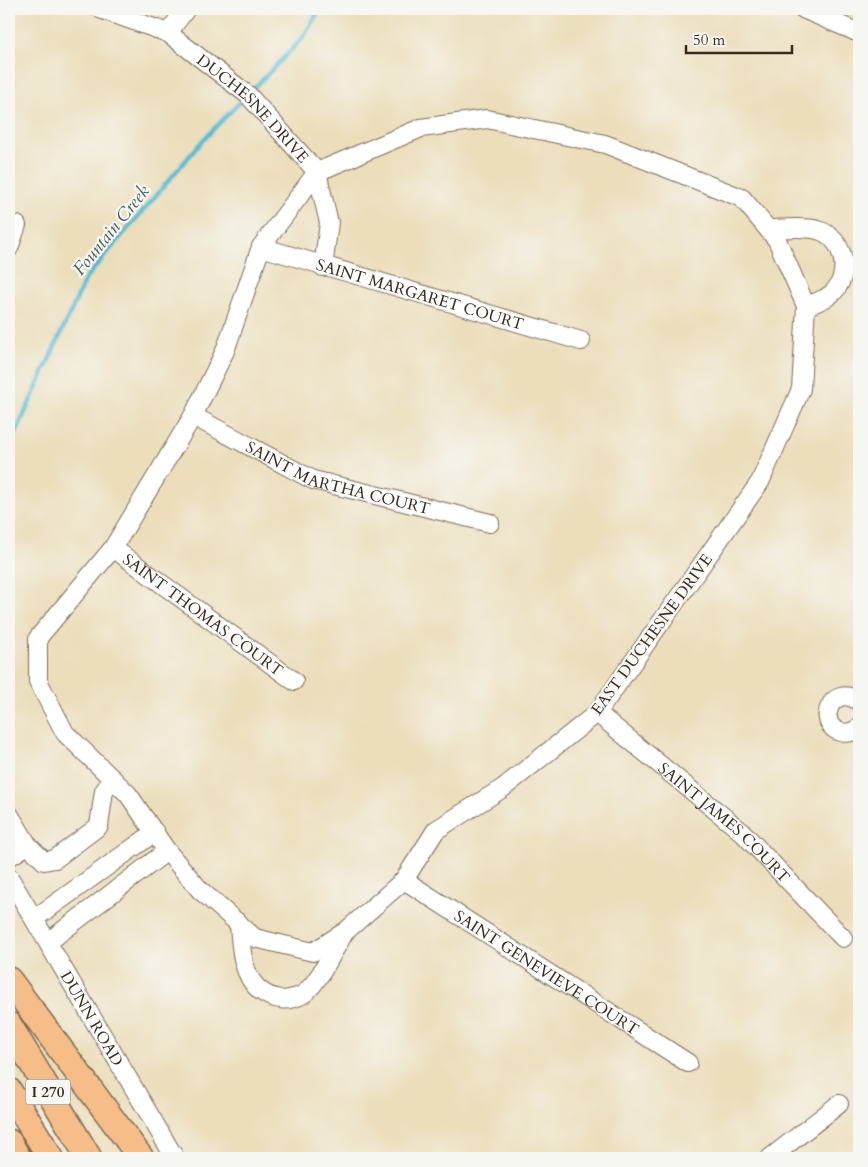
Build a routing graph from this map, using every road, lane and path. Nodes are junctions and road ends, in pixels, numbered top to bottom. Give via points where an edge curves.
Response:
1 (100, 9) edge
2 (186, 9) edge
3 (802, 9) edge
4 (168, 33) junction
5 (859, 33) edge
6 (318, 172) junction
7 (17, 224) dead end
8 (768, 229) junction
9 (261, 247) junction
10 (9, 248) edge
11 (323, 267) junction
12 (806, 306) junction
13 (581, 341) dead end
14 (194, 416) junction
15 (490, 523) dead end
16 (113, 548) junction
17 (294, 681) dead end
18 (859, 702) edge
19 (597, 713) junction
20 (859, 727) edge
21 (113, 779) junction
22 (9, 814) edge
23 (154, 832) junction
24 (28, 845) junction
25 (167, 851) junction
26 (9, 857) edge
27 (9, 878) edge
28 (404, 880) junction
29 (34, 919) junction
30 (239, 923) junction
31 (346, 931) junction
32 (842, 938) dead end
33 (48, 942) junction
34 (9, 980) edge
35 (9, 1025) edge
36 (688, 1064) dead end
37 (9, 1090) edge
38 (839, 1104) dead end
39 (9, 1142) edge
40 (18, 1158) edge
41 (51, 1158) edge
42 (89, 1158) edge
43 (141, 1158) edge
44 (175, 1158) edge
45 (770, 1158) edge

1 - 4 street, DUCHESNE DRIVE
2 - 4 street
3 - 5 street
4 - 6 street, DUCHESNE DRIVE via 248,96
6 - 8 street via 421,128 487,118 605,144 742,198
6 - 9 street
6 - 11 street, DUCHESNE DRIVE via 329,223
7 - 10 street
8 - 12 street via 777,240
8 - 12 street via 817,230 831,236 839,246 844,266 843,279 831,294
9 - 11 street, SAINT MARGARET COURT
9 - 14 street via 225,350
11 - 13 street, SAINT MARGARET COURT
12 - 19 street, EAST DUCHESNE DRIVE via 801,390 760,482
14 - 15 street, SAINT MARTHA COURT via 313,480
14 - 16 street
16 - 17 street, SAINT THOMAS COURT
16 - 21 street via 38,638 38,681 65,733
18 - 20 street via 841,696 831,703 827,714 831,726 841,732 853,732
19 - 28 street, EAST DUCHESNE DRIVE via 503,788 436,830
19 - 32 street, SAINT JAMES COURT via 742,832
21 - 23 street via 128,794
21 - 24 street via 104,791 99,826 56,859 44,862
22 - 24 street
23 - 25 street
23 - 29 street
24 - 26 street
25 - 30 street via 200,890
25 - 33 street
27 - 29 street, DUNN ROAD
28 - 31 street, EAST DUCHESNE DRIVE
28 - 36 street, SAINT GENEVIEVE COURT
29 - 33 street, DUNN ROAD
30 - 31 street via 256,938 312,952
30 - 31 street via 241,955 252,984 266,997 284,1000 304,994
33 - 44 street, DUNN ROAD
34 - 43 highway
35 - 42 highway, I 270
37 - 41 highway, I 270
38 - 45 street
39 - 40 highway

